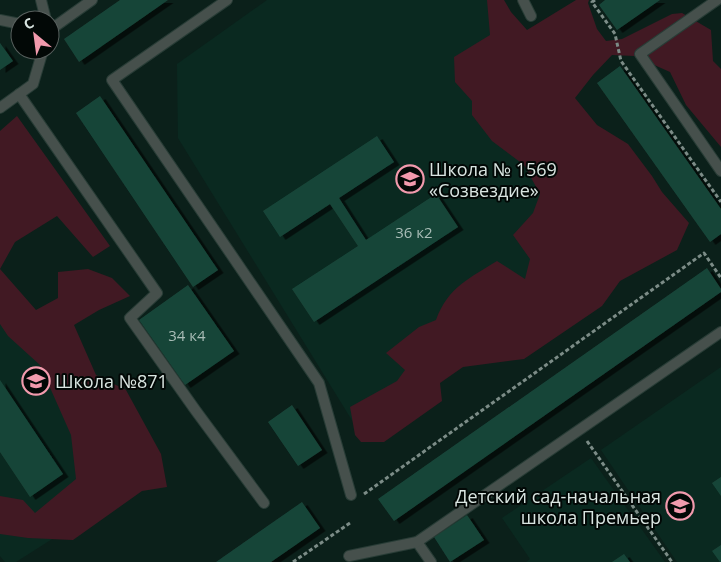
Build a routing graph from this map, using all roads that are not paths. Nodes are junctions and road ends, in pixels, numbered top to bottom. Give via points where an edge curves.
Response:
1 (92, 0) edge
2 (227, 0) edge
3 (523, 0) edge
4 (717, 0) edge
5 (531, 16) dead end
6 (60, 23) edge
7 (40, 60) edge
8 (19, 94) junction
9 (0, 108) edge
10 (721, 170) edge
11 (721, 332) edge
12 (355, 496) road end
13 (264, 503) dead end
14 (417, 542) junction
15 (349, 556) dead end
16 (431, 562) edge

1 - 6 lane
2 - 12 lane via 112,80 320,383
3 - 5 lane
4 - 10 lane via 640,54
7 - 8 lane via 33,84
8 - 9 lane
8 - 13 lane via 157,293 130,318
11 - 14 lane
14 - 15 lane
14 - 16 lane

